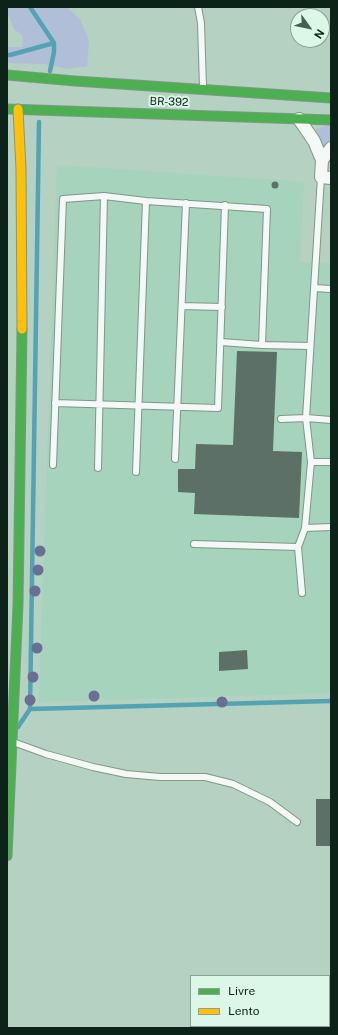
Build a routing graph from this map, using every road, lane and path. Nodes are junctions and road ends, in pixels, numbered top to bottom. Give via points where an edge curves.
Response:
1 (198, 7) edge
2 (7, 75) edge
3 (204, 90) junction
4 (331, 98) edge
5 (7, 109) edge
6 (18, 109) junction
7 (299, 119) junction
8 (331, 120) edge
9 (331, 148) edge
10 (322, 160) junction
11 (326, 177) edge
12 (104, 196) junction
13 (146, 201) junction
14 (186, 204) junction
15 (225, 206) junction
16 (314, 288) junction
17 (331, 290) edge
18 (182, 306) junction
19 (222, 307) junction
20 (220, 342) junction
21 (262, 345) junction
22 (310, 346) junction
23 (55, 403) junction
24 (99, 404) junction
25 (138, 405) junction
26 (177, 407) junction
27 (306, 418) junction
28 (281, 419) dead end
29 (331, 420) edge
30 (175, 459) dead end
31 (311, 462) junction
32 (331, 462) edge
33 (53, 465) dead end
34 (98, 468) dead end
35 (136, 472) dead end
36 (331, 527) edge
37 (306, 528) junction
38 (194, 544) dead end
39 (298, 547) junction
40 (302, 593) dead end
41 (12, 742) junction
42 (297, 822) dead end
43 (7, 856) edge

1 - 3 lane
2 - 3 main road, BR-392
3 - 4 main road, BR-392
5 - 6 main road, BR-392
6 - 7 main road, BR-392
6 - 41 main road via 21,168 22,346 18,605
7 - 8 main road, BR-392
7 - 10 street
9 - 10 street
10 - 11 street
11 - 16 lane
12 - 13 lane
12 - 23 lane via 63,199
12 - 24 lane
13 - 14 lane
13 - 25 lane
14 - 15 lane
14 - 18 lane
15 - 19 lane
15 - 21 lane via 267,209
16 - 17 lane
16 - 22 lane
18 - 19 lane
18 - 26 lane
19 - 20 lane
20 - 21 lane
20 - 26 lane via 218,408
21 - 22 lane
22 - 27 lane
23 - 24 lane
23 - 33 lane
24 - 25 lane
24 - 34 lane
25 - 26 lane
25 - 35 lane
26 - 30 lane
27 - 28 lane
27 - 29 lane
27 - 31 lane
31 - 32 lane
31 - 37 lane
36 - 37 lane
37 - 39 lane
38 - 39 lane
39 - 40 lane
41 - 42 lane via 93,768 126,774 205,777 233,784 270,802
41 - 43 main road

